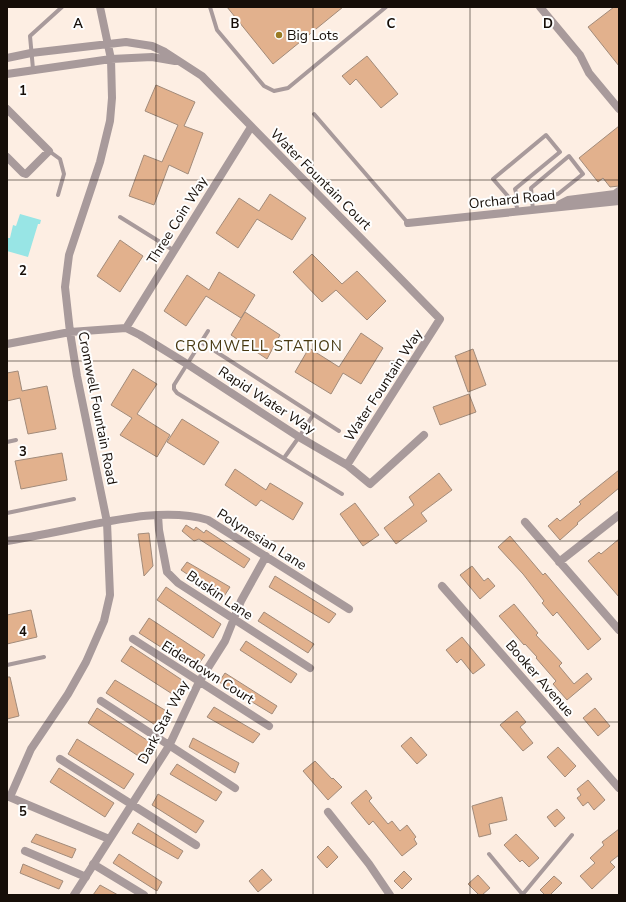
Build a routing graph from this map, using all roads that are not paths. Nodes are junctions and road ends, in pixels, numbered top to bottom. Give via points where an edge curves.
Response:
1 (62, 7) edge
2 (100, 7) edge
3 (210, 7) edge
4 (540, 7) edge
5 (384, 8) edge
6 (108, 44) junction
7 (31, 52) junction
8 (7, 58) edge
9 (111, 59) junction
10 (179, 62) junction
11 (33, 69) junction
12 (7, 74) edge
13 (7, 109) edge
14 (619, 109) edge
15 (314, 114) dead end
16 (251, 127) junction
17 (49, 151) junction
18 (7, 157) edge
19 (619, 191) edge
20 (58, 195) dead end
21 (532, 198) junction
22 (619, 201) edge
23 (517, 208) junction
24 (552, 208) junction
25 (533, 210) junction
26 (120, 217) dead end
27 (408, 223) joint
28 (173, 250) junction
29 (440, 318) joint
30 (126, 328) junction
31 (208, 331) dead end
32 (70, 332) junction
33 (201, 342) junction
34 (7, 344) edge
35 (188, 364) junction
36 (313, 415) junction
37 (339, 431) dead end
38 (424, 435) dead end
39 (300, 437) junction
40 (16, 440) dead end
41 (7, 442) edge
42 (284, 458) junction
43 (347, 465) junction
44 (342, 494) dead end
45 (74, 499) dead end
46 (7, 513) edge
47 (158, 515) junction
48 (619, 515) edge
49 (107, 522) junction
50 (525, 522) dead end
51 (7, 541) edge
52 (266, 556) junction
53 (559, 562) junction
54 (442, 586) dead end
55 (349, 609) dead end
56 (233, 620) junction
57 (619, 630) edge
58 (133, 639) dead end
59 (44, 657) dead end
60 (7, 665) edge
61 (310, 668) dead end
62 (200, 682) junction
63 (101, 701) dead end
64 (269, 726) dead end
65 (169, 746) junction
66 (60, 760) dead end
67 (235, 788) dead end
68 (619, 788) edge
69 (8, 797) edge
70 (131, 805) junction
71 (328, 812) dead end
72 (572, 836) dead end
73 (109, 839) junction
74 (196, 845) dead end
75 (25, 851) dead end
76 (489, 854) dead end
77 (93, 864) junction
78 (86, 877) junction
79 (74, 895) edge
80 (144, 895) edge
81 (390, 895) edge
82 (523, 895) edge

1 - 7 lane via 30,36
2 - 6 street, Cromwell Fountain Road
3 - 5 lane via 217,30 264,86 274,91 288,88
4 - 14 street via 580,55 589,73
6 - 7 street, Water Fountain Court
6 - 9 street, Cromwell Fountain Road
6 - 10 street, Water Fountain Court via 126,42 152,46
7 - 8 street, Water Fountain Court
7 - 11 lane
9 - 10 street, Water Fountain Court via 152,57
9 - 11 street, Water Fountain Court
9 - 32 street, Cromwell Fountain Road via 110,122 66,272
10 - 16 street, Water Fountain Court via 202,76
11 - 12 street, Water Fountain Court
13 - 17 street
15 - 27 lane
16 - 28 street, Three Coin Way
16 - 29 street, Water Fountain Court
17 - 18 street via 26,174
17 - 20 lane via 60,159 64,174
19 - 24 street via 615,194 568,200
21 - 21 lane via 531,188 569,156 583,174 558,194
21 - 25 lane
22 - 24 street, Orchard Road
23 - 23 lane via 515,189 560,152 546,135 493,178
23 - 25 street, Orchard Road
23 - 27 street, Orchard Road
24 - 25 street, Orchard Road
26 - 28 lane
28 - 30 street, Three Coin Way
29 - 43 street, Water Fountain Way
30 - 32 street
30 - 35 street, Rapid Water Way
31 - 33 lane
32 - 34 street
32 - 49 street, Cromwell Fountain Road
33 - 35 lane
33 - 36 lane
35 - 39 street, Rapid Water Way
35 - 42 lane via 174,385 177,393
36 - 37 lane
36 - 39 lane
38 - 43 street, Rapid Water Way via 370,484
39 - 42 lane
39 - 43 street, Rapid Water Way
40 - 41 lane
42 - 44 lane
45 - 46 lane
47 - 49 street, Polynesian Lane
47 - 52 street, Polynesian Lane via 195,516 208,520
47 - 56 street, Buskin Lane via 167,572 178,584
48 - 53 street
49 - 51 street, Polynesian Lane
49 - 69 street, Cromwell Fountain Road via 110,595 104,621 86,662 31,749
50 - 53 street
52 - 55 street, Polynesian Lane
52 - 56 street, Dark Star Way
53 - 57 street
54 - 68 street, Booker Avenue
56 - 61 street, Buskin Lane
56 - 62 street, Dark Star Way via 225,641
58 - 62 street, Eiderdown Court
59 - 60 lane
62 - 64 street, Eiderdown Court
62 - 65 street, Dark Star Way
63 - 65 street
65 - 67 street
65 - 70 street, Dark Star Way
66 - 70 street
69 - 73 street
70 - 73 street, Dark Star Way
70 - 74 street
71 - 81 street
72 - 82 lane
73 - 77 street, Dark Star Way
75 - 78 street
76 - 82 lane
77 - 78 street, Dark Star Way
77 - 80 street
78 - 79 street, Dark Star Way

